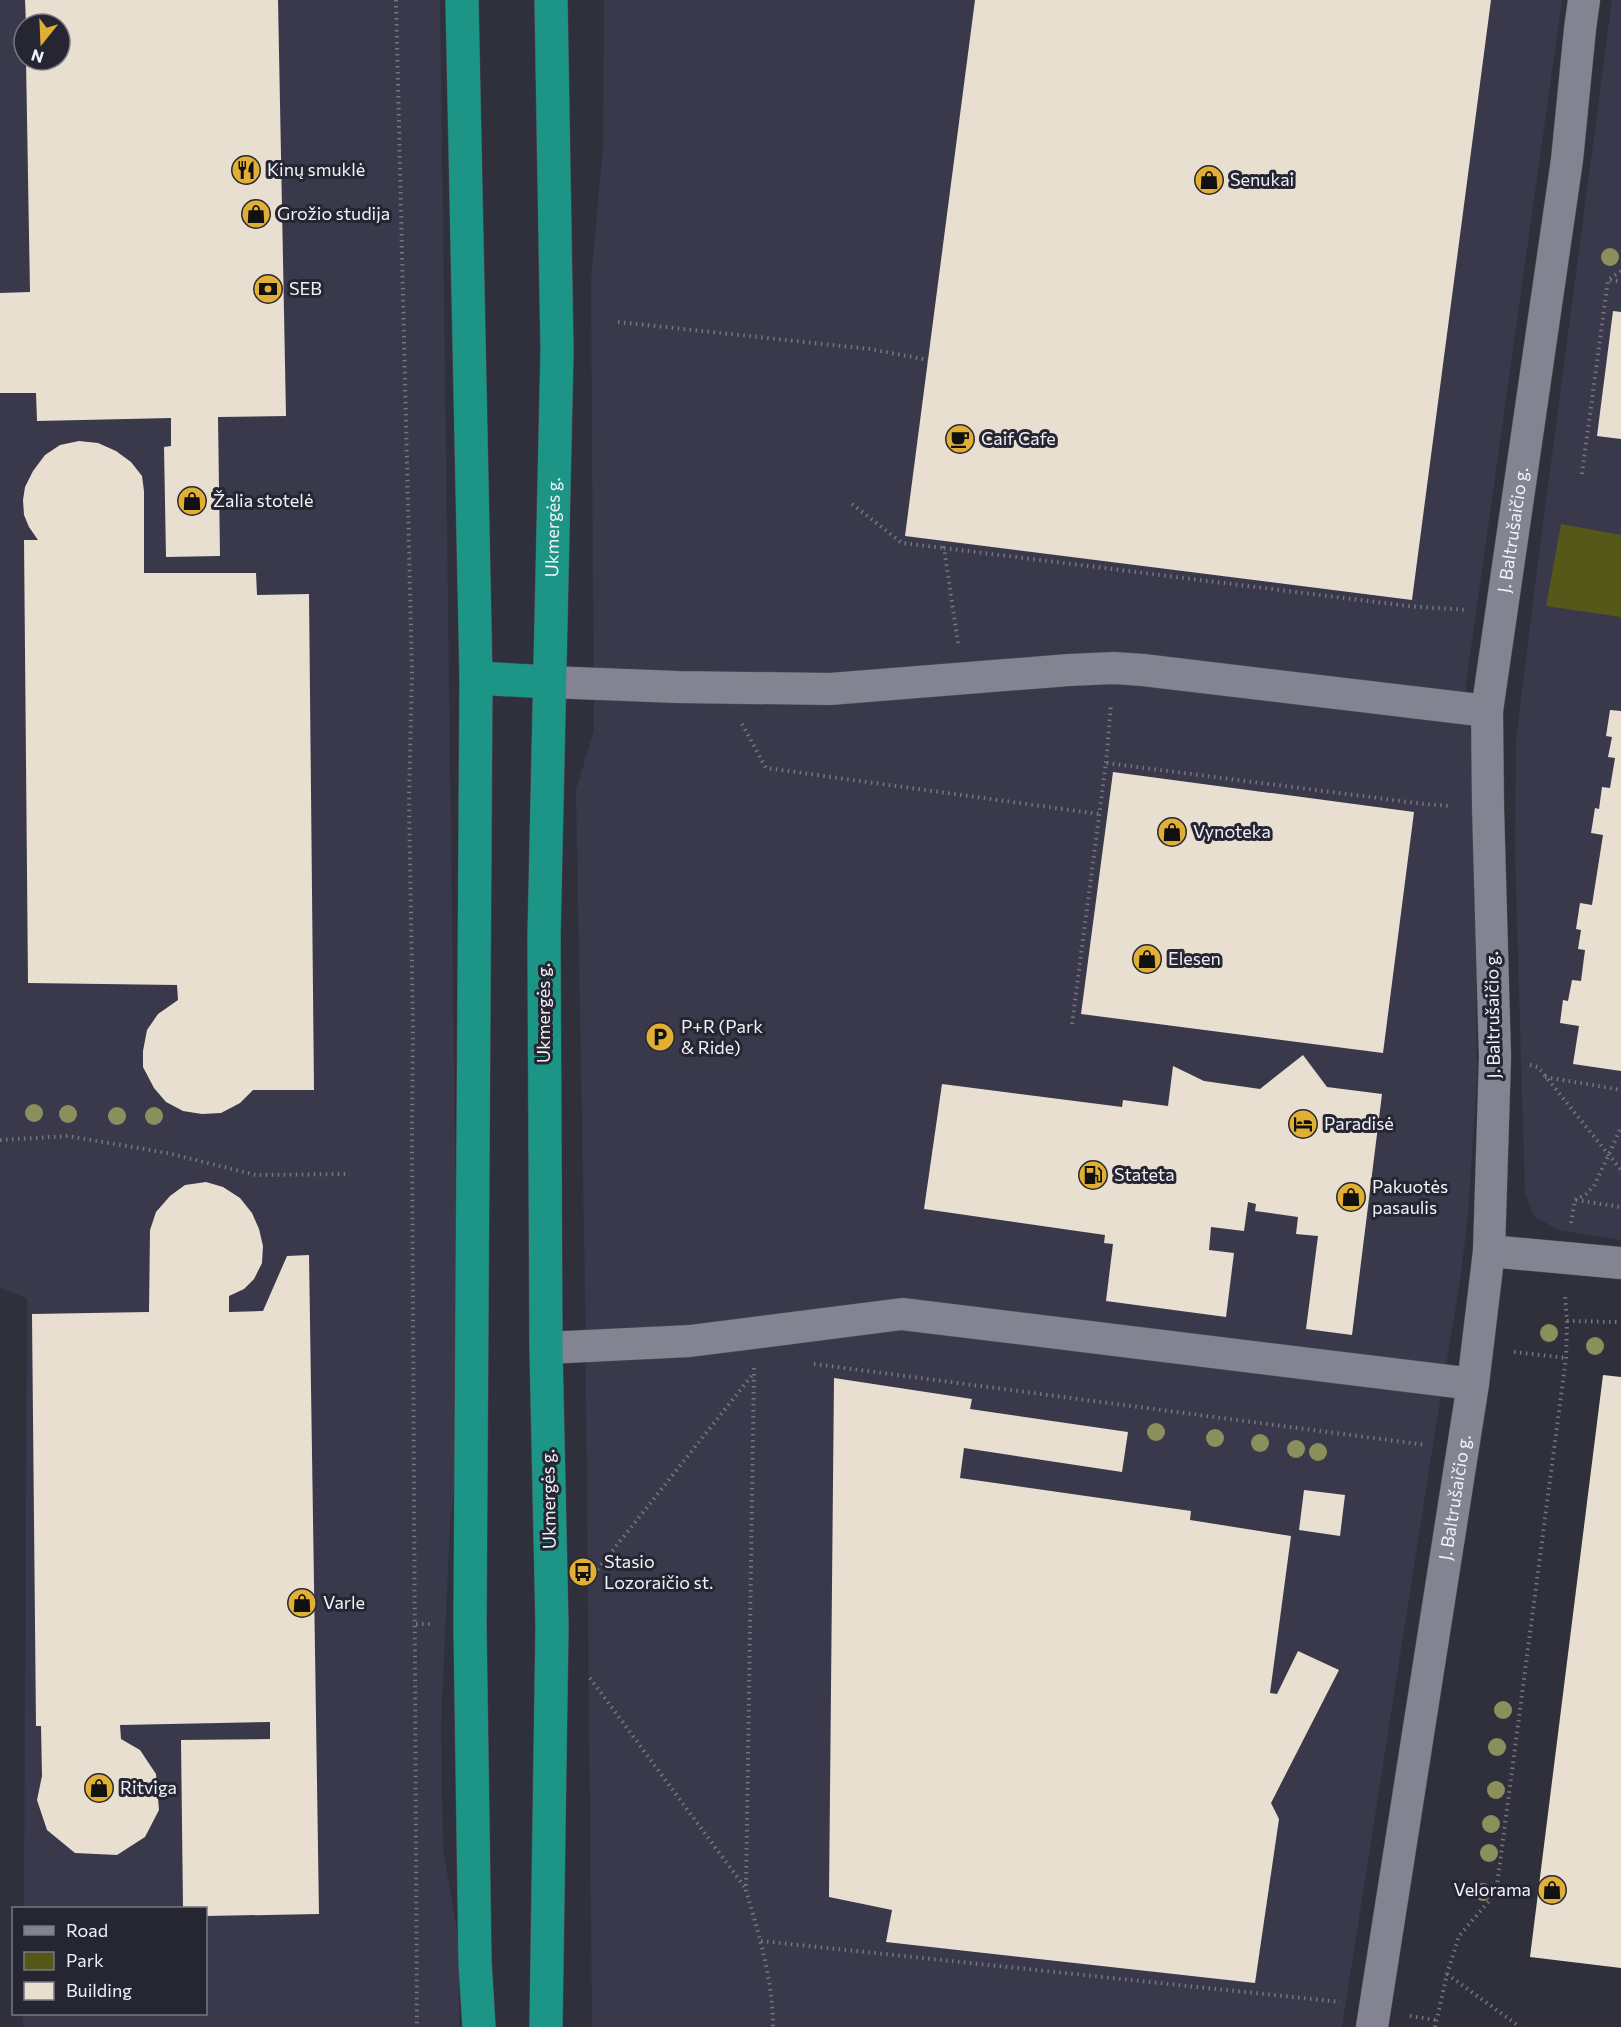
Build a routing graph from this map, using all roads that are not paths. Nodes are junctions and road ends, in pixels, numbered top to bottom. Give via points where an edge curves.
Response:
1 (462, 0) edge
2 (551, 0) edge
3 (1584, 0) edge
4 (476, 678) junction
5 (549, 682) junction
6 (1487, 711) junction
7 (1489, 1251) junction
8 (1621, 1263) edge
9 (546, 1348) junction
10 (1473, 1384) junction
11 (478, 2027) edge
12 (546, 2027) edge
13 (1372, 2027) edge

1 - 4 highway
2 - 5 highway, Ukmergės g. via 557,351
3 - 6 street, J. Baltrušaičio g. via 1567,160
4 - 5 highway
4 - 11 highway via 470,1625
5 - 6 street via 831,689 1114,668
5 - 9 highway, Ukmergės g. via 544,937
6 - 7 street, J. Baltrušaičio g. via 1495,1057
7 - 8 street
7 - 10 street, J. Baltrušaičio g.
9 - 10 street via 690,1341 902,1314
9 - 12 highway, Ukmergės g. via 552,1626
10 - 13 street, J. Baltrušaičio g.

